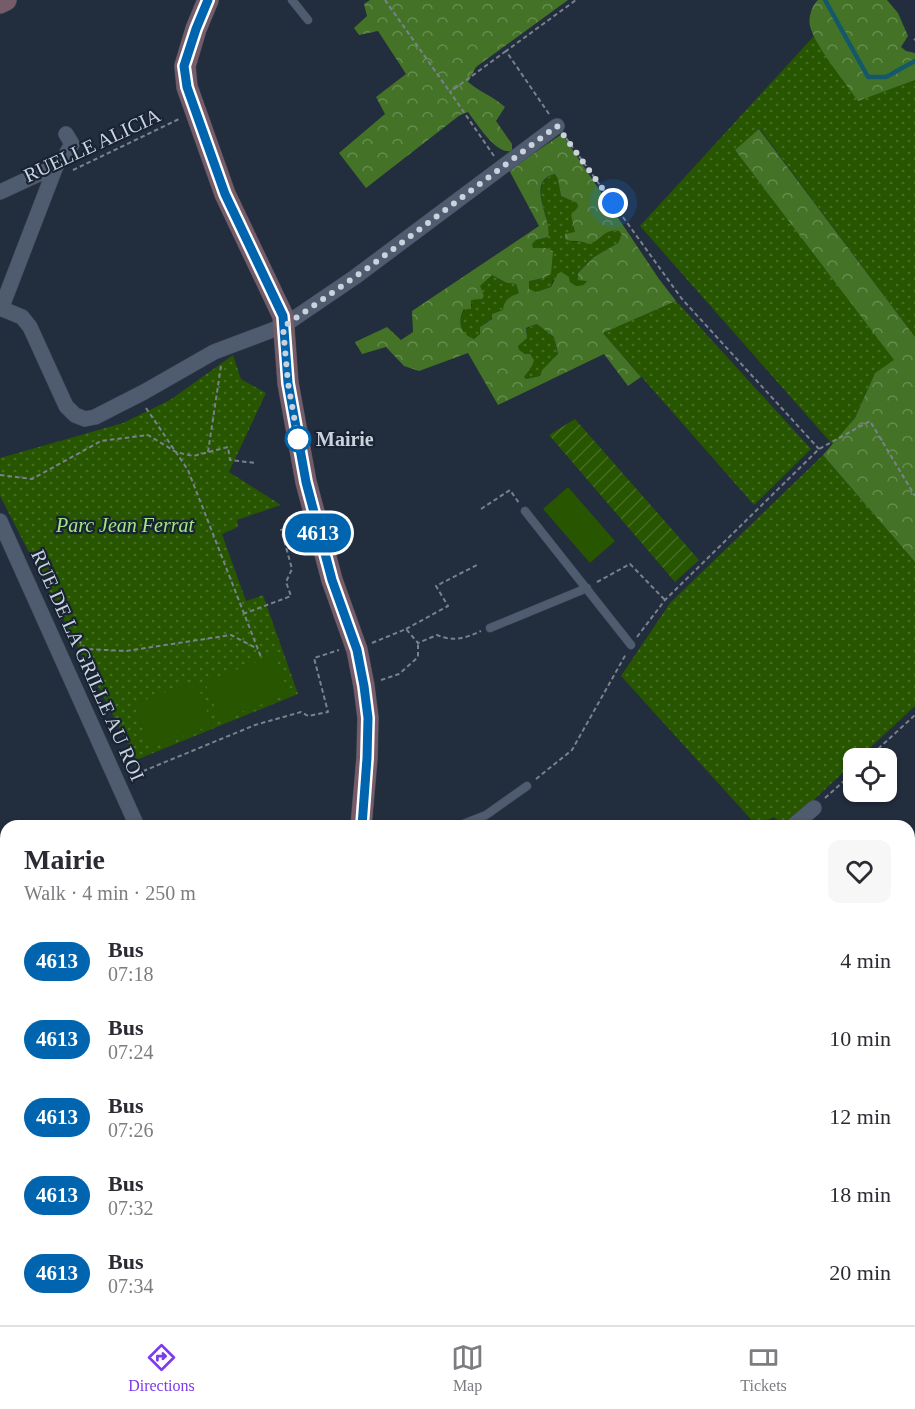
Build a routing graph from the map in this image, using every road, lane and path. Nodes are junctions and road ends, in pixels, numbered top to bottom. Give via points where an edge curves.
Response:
1 (6, 0) edge
2 (208, 0) edge
3 (292, 0) edge
4 (385, 0) edge
5 (576, 0) edge
6 (0, 3) edge
7 (308, 20) dead end
8 (506, 51) junction
9 (450, 92) junction
10 (195, 112) junction
11 (557, 126) junction
12 (66, 135) dead end
13 (56, 166) junction
14 (502, 169) junction
15 (50, 181) junction
16 (0, 192) edge
17 (1, 309) edge
18 (283, 327) junction
19 (218, 350) junction
20 (141, 394) junction
21 (819, 449) junction
22 (176, 452) junction
23 (208, 452) junction
24 (256, 463) dead end
25 (0, 475) edge
26 (915, 496) edge
27 (481, 510) dead end
28 (525, 511) joint
29 (0, 521) edge
30 (281, 529) dead end
31 (477, 565) dead end
32 (587, 588) junction
33 (665, 600) junction
34 (243, 615) junction
35 (490, 628) joint
36 (406, 629) junction
37 (49, 630) junction
38 (418, 643) junction
39 (631, 645) junction
40 (356, 648) junction
41 (258, 649) junction
42 (261, 657) dead end
43 (364, 686) junction
44 (915, 715) edge
45 (879, 748) edge
46 (109, 762) junction
47 (843, 782) edge
48 (527, 786) joint
49 (814, 808) joint
50 (134, 820) edge
51 (362, 820) edge
52 (473, 820) edge
53 (800, 820) edge

1 - 6 main road
2 - 10 main road via 184,66
3 - 7 lane
4 - 9 path
5 - 8 path
8 - 9 path
8 - 11 path
9 - 14 path
10 - 15 path, RUELLE ALICIA
10 - 18 main road via 225,194 283,316
11 - 14 street
11 - 21 path via 682,299
12 - 13 street via 72,144
13 - 15 street
13 - 16 street
14 - 18 street
15 - 17 street
17 - 20 street via 22,317 30,327 66,405 75,415 95,417
18 - 19 street
18 - 40 main road via 288,383 306,482 332,580
19 - 20 street
19 - 23 path
20 - 22 path via 150,416
21 - 26 path via 870,421
21 - 33 path
22 - 23 path via 193,456
22 - 25 path via 148,435 101,441 32,478
22 - 34 path via 188,470
23 - 24 path via 228,447 231,460
27 - 28 path via 510,490
28 - 32 lane
29 - 37 street, RUE DE LA GRILLE AU ROI
30 - 34 path via 292,568 286,582 291,596
31 - 36 path via 436,586 448,606
32 - 33 path via 630,564
32 - 35 lane
32 - 39 lane
33 - 39 path
34 - 41 path
35 - 38 path via 465,638 448,640 437,635
36 - 38 path
36 - 40 path
37 - 41 path via 73,634 86,649 126,651 231,635
37 - 46 street, RUE DE LA GRILLE AU ROI
38 - 43 path via 418,657 399,674
39 - 48 path via 573,750
40 - 43 main road
40 - 46 path via 314,658 328,711 308,716 301,712 255,725 141,772 131,755
41 - 42 path
43 - 51 main road via 368,718
44 - 45 path
46 - 50 street, RUE DE LA GRILLE AU ROI
47 - 49 path
48 - 52 lane
49 - 53 street

